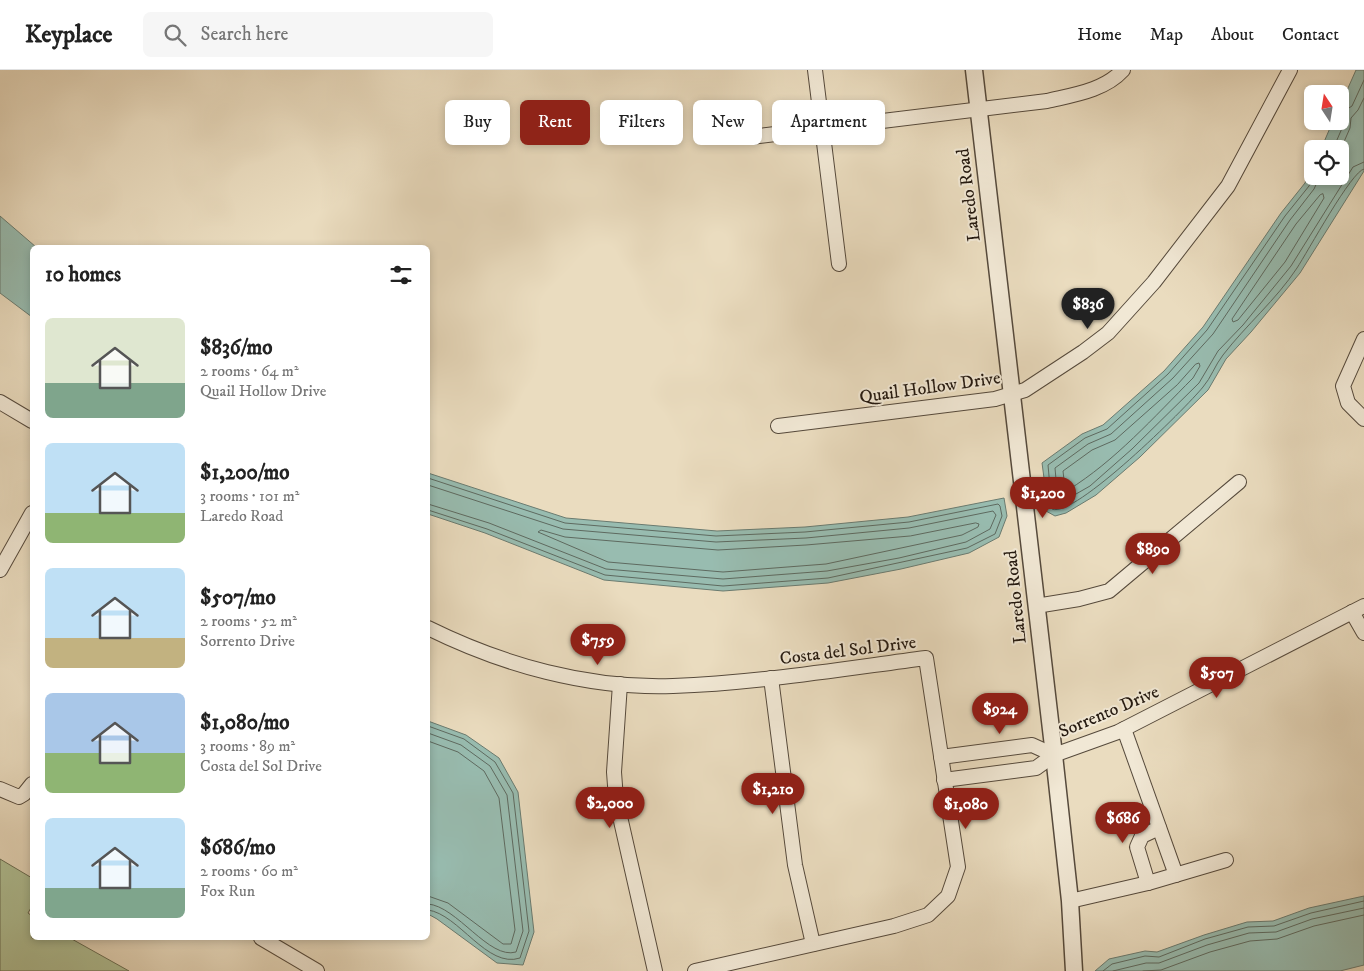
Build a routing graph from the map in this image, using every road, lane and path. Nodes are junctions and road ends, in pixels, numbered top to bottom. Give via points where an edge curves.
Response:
1 (815, 70) edge
2 (974, 70) edge
3 (1123, 70) edge
4 (1290, 70) edge
5 (818, 100) edge
6 (979, 110) junction
7 (885, 121) edge
8 (823, 145) edge
9 (839, 264) dead end
10 (1364, 340) edge
11 (1013, 395) junction
12 (0, 402) edge
13 (1364, 419) edge
14 (30, 420) edge
15 (778, 426) dead end
16 (1239, 482) dead end
17 (30, 517) edge
18 (0, 570) edge
19 (1036, 606) junction
20 (1358, 609) edge
21 (430, 629) edge
22 (1364, 633) edge
23 (771, 678) junction
24 (620, 684) junction
25 (1124, 729) junction
26 (1054, 754) junction
27 (941, 757) junction
28 (944, 780) junction
29 (30, 786) edge
30 (0, 789) edge
31 (1159, 828) junction
32 (1226, 860) dead end
33 (1176, 875) junction
34 (1148, 883) junction
35 (1070, 901) junction
36 (264, 940) edge
37 (813, 944) junction
38 (317, 971) edge
39 (655, 971) edge
40 (695, 971) edge
41 (1074, 971) edge

1 - 5 street
2 - 6 street, Laredo Road
3 - 6 street via 1108,82 1079,94
4 - 11 street, Quail Hollow Drive via 1228,186 1154,282 1108,332
6 - 7 street
6 - 11 street, Laredo Road
8 - 9 street
10 - 13 street via 1342,386 1348,403
11 - 15 street, Quail Hollow Drive
11 - 19 street, Laredo Road
12 - 14 street
16 - 19 street via 1109,591
17 - 18 street
19 - 26 street, Laredo Road
20 - 22 street
20 - 25 street, Sorrento Drive
21 - 24 street, Costa del Sol Drive via 470,649 539,671
23 - 24 street, Costa del Sol Drive via 672,686
23 - 27 street, Costa del Sol Drive via 926,658
23 - 37 street via 795,865
24 - 39 street via 614,772 616,799
25 - 26 street, Sorrento Drive
25 - 31 street
26 - 27 street, Sorrento Drive via 1032,745
26 - 28 street, Sorrento Drive via 1036,768
26 - 35 street, Laredo Road
27 - 28 street, Costa del Sol Drive
28 - 37 street, Costa del Sol Drive via 958,867 948,896 928,915
29 - 30 street via 19,797
31 - 33 street
31 - 34 street via 1142,836 1137,847
32 - 33 street
33 - 34 street
34 - 35 street
35 - 41 street, Laredo Road
36 - 38 street
37 - 40 street, Costa del Sol Drive

